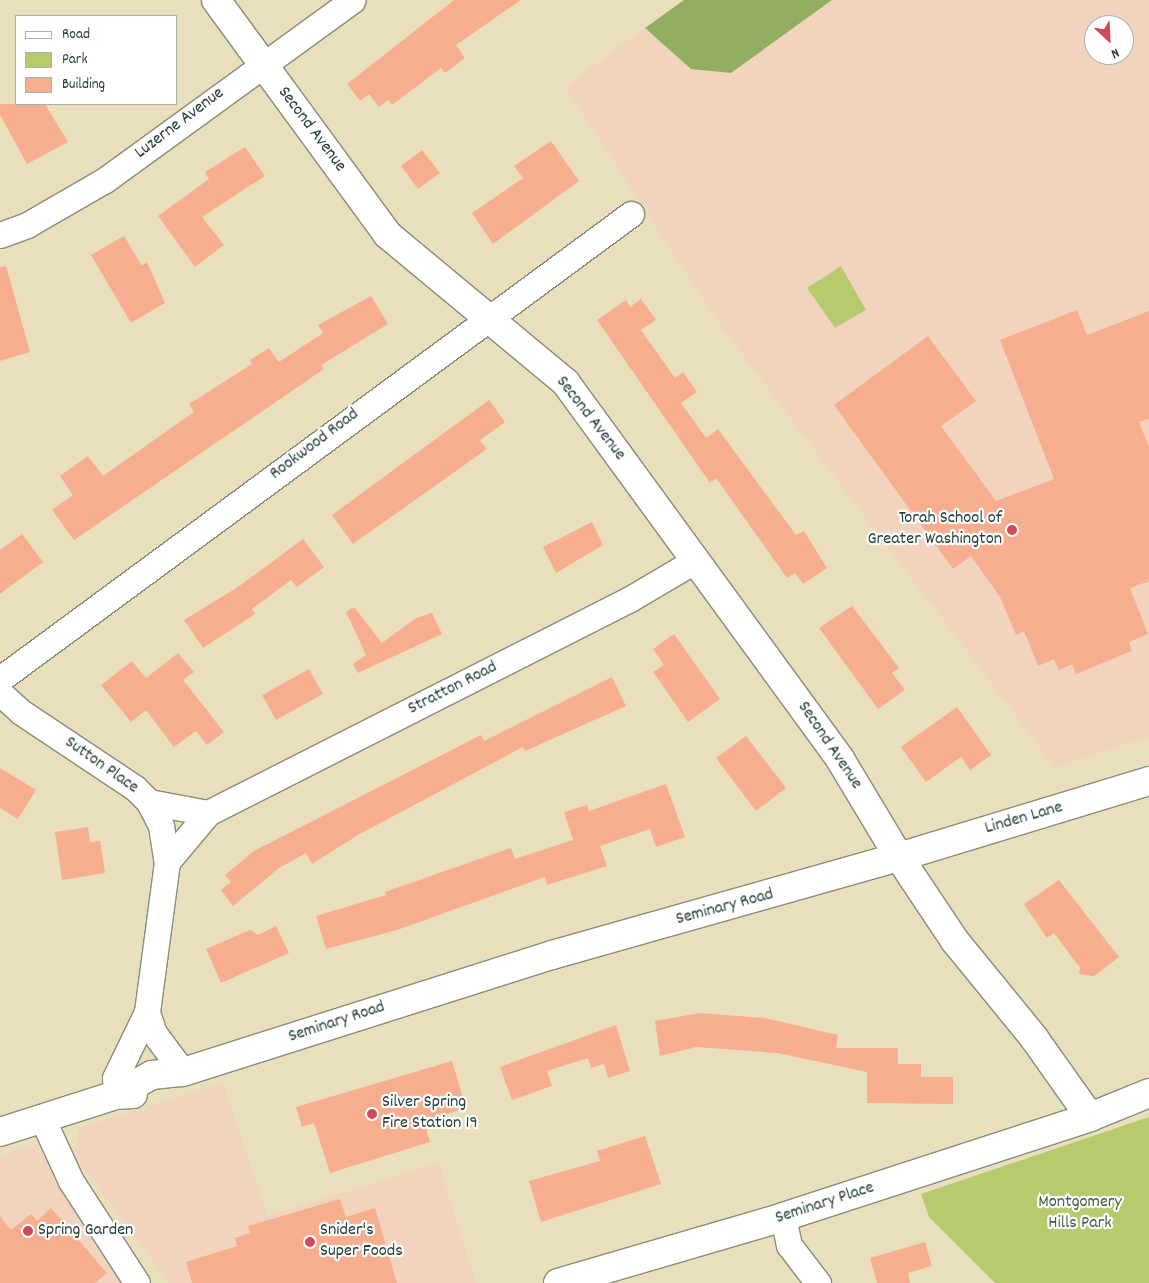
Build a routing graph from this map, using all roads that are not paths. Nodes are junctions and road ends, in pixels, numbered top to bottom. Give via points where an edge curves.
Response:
1 (216, 0) edge
2 (353, 0) edge
3 (263, 64) junction
4 (631, 214) dead end
5 (0, 234) edge
6 (490, 316) junction
7 (696, 560) junction
8 (0, 679) edge
9 (0, 692) edge
10 (1149, 781) edge
11 (149, 802) junction
12 (208, 813) junction
13 (899, 857) junction
14 (167, 862) junction
15 (147, 1012) junction
16 (182, 1072) junction
17 (1149, 1093) edge
18 (116, 1095) junction
19 (1090, 1117) junction
20 (42, 1118) junction
21 (0, 1132) edge
22 (783, 1217) junction
23 (137, 1283) edge
24 (558, 1283) edge
25 (818, 1283) edge

1 - 3 street, Second Avenue
2 - 3 street, Luzerne Avenue
3 - 5 street, Luzerne Avenue via 105,180 27,225
3 - 6 street, Second Avenue via 388,235
4 - 6 street, Rookwood Road
6 - 7 street, Second Avenue via 566,383
6 - 8 street, Rookwood Road
7 - 12 street, Stratton Road via 630,600
7 - 13 street, Second Avenue via 840,759
9 - 11 street, Sutton Place via 21,712 121,777
10 - 13 street, Linden Lane
11 - 12 street
11 - 14 street, Sutton Place via 161,826
12 - 14 street, Stratton Road
13 - 16 street, Seminary Road via 552,954
13 - 19 street via 955,941 1034,1038
14 - 15 street, Sutton Place
15 - 16 street, Sutton Place via 154,1033
15 - 18 street, Sutton Place via 115,1078
16 - 18 street, Seminary Road via 158,1092
17 - 19 street
18 - 20 street, Seminary Road
19 - 22 street, Seminary Place
20 - 21 street, Seminary Road
20 - 23 street via 71,1181
22 - 24 street, Seminary Place
22 - 25 street via 789,1245

